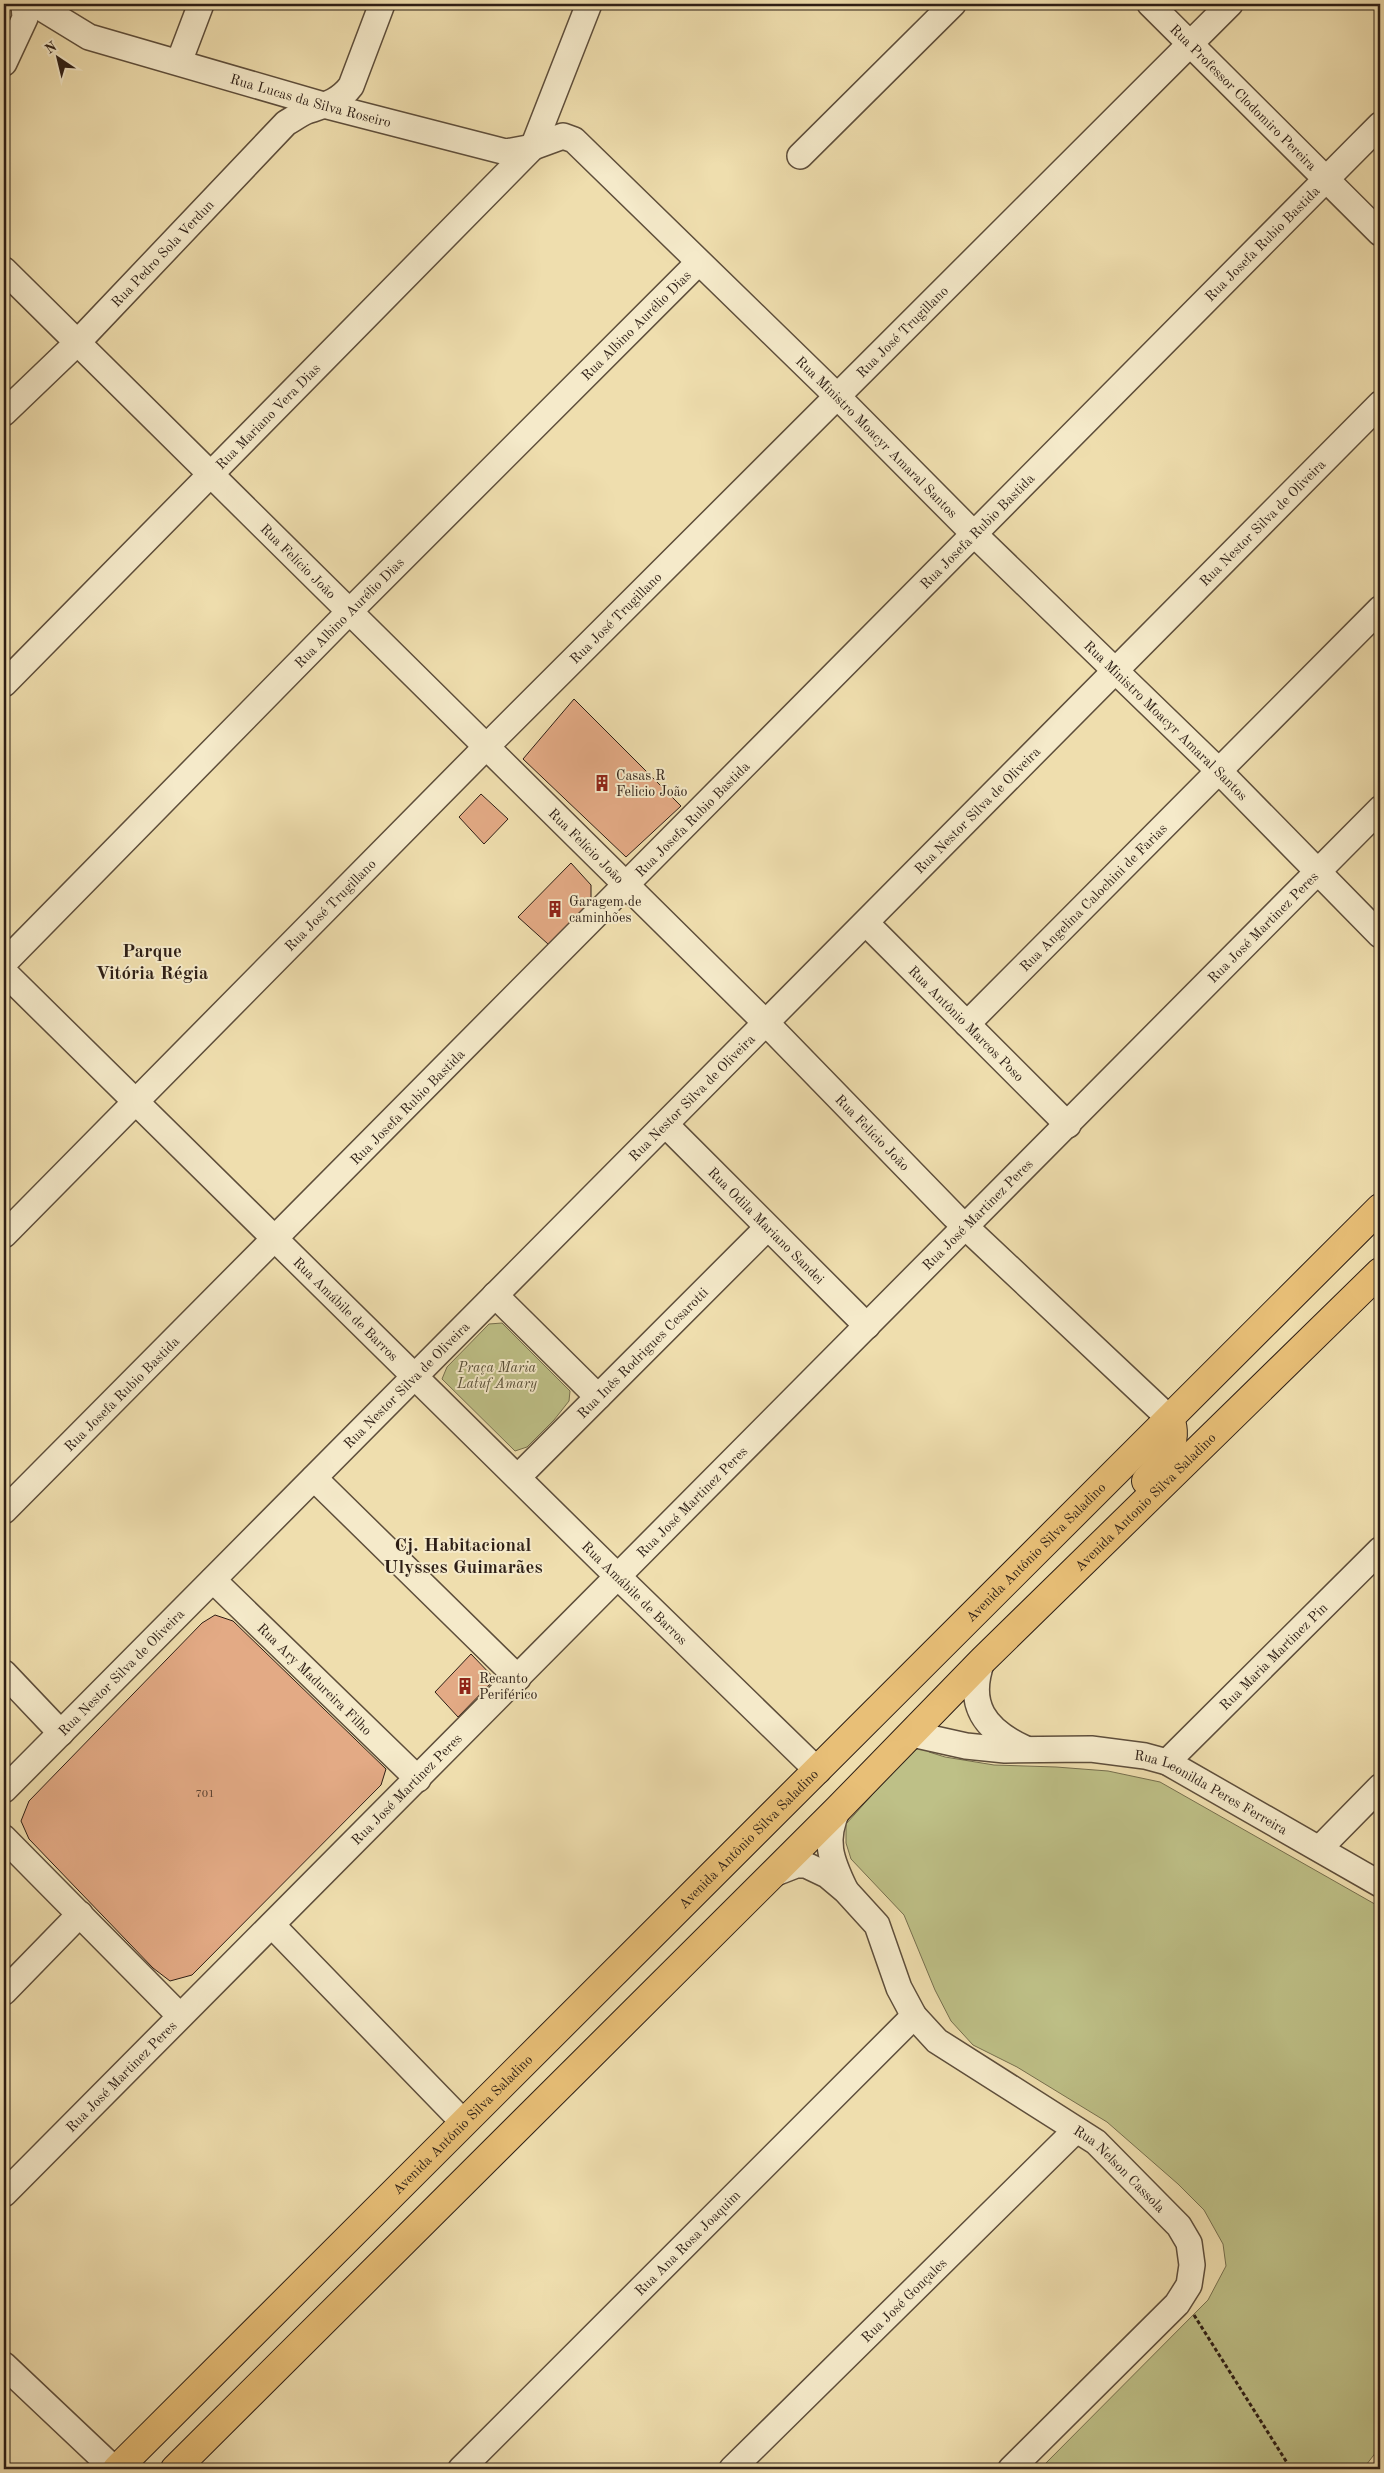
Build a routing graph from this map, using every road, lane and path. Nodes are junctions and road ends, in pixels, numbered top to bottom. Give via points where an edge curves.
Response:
1 (24, 4) edge
2 (35, 4) edge
3 (201, 4) edge
4 (382, 4) edge
5 (589, 4) edge
6 (953, 4) edge
7 (1150, 4) edge
8 (1230, 4) edge
9 (1190, 44) junction
10 (179, 62) junction
11 (4, 63) edge
12 (327, 106) junction
13 (1380, 125) edge
14 (533, 147) junction
15 (800, 156) dead end
16 (1326, 179) junction
17 (1380, 233) edge
18 (698, 263) junction
19 (4, 270) edge
20 (77, 343) junction
21 (838, 397) junction
22 (4, 413) edge
23 (1376, 416) edge
24 (210, 475) junction
25 (973, 533) junction
26 (1380, 609) edge
27 (349, 612) junction
28 (1115, 671) junction
29 (4, 684) edge
30 (485, 748) junction
31 (1219, 771) junction
32 (1380, 809) edge
33 (1317, 873) junction
34 (627, 887) junction
35 (866, 923) junction
36 (1380, 935) edge
37 (4, 963) edge
38 (4, 972) edge
39 (765, 1023) junction
40 (967, 1024) junction
41 (136, 1102) junction
42 (666, 1125) junction
43 (1068, 1125) junction
44 (1380, 1208) edge
45 (966, 1226) junction
46 (767, 1228) junction
47 (4, 1235) edge
48 (276, 1240) junction
49 (1380, 1272) edge
50 (495, 1295) junction
51 (867, 1326) junction
52 (415, 1376) junction
53 (598, 1397) junction
54 (1170, 1419) junction
55 (518, 1477) junction
56 (314, 1478) junction
57 (4, 1511) edge
58 (1380, 1550) edge
59 (618, 1577) junction
60 (212, 1580) junction
61 (1049, 1594) junction
62 (982, 1661) junction
63 (4, 1673) edge
64 (518, 1678) junction
65 (61, 1733) junction
66 (912, 1734) junction
67 (1026, 1749) junction
68 (1167, 1762) junction
69 (818, 1771) junction
70 (418, 1779) junction
71 (1380, 1787) edge
72 (4, 1790) edge
73 (838, 1809) junction
74 (4, 1838) edge
75 (1320, 1848) junction
76 (773, 1874) junction
77 (1380, 1884) edge
78 (846, 1892) junction
79 (80, 1914) junction
80 (272, 1925) junction
81 (4, 1992) edge
82 (180, 2016) junction
83 (914, 2016) junction
84 (464, 2123) junction
85 (1076, 2130) junction
86 (4, 2194) edge
87 (1183, 2296) junction
88 (4, 2364) edge
89 (114, 2469) edge
90 (118, 2469) edge
91 (175, 2469) edge
92 (461, 2469) edge
93 (732, 2469) edge
94 (1011, 2469) edge
95 (1291, 2469) edge

1 - 11 street via 25,18
2 - 10 street, Rua Lucas da Silva Roseiro via 89,37
3 - 10 street
4 - 12 street via 351,86 343,96
5 - 14 street
6 - 15 street
7 - 9 street, Rua Professor Clodomiro Pereira
8 - 9 street, Rua José Trugillano
9 - 16 street, Rua Professor Clodomiro Pereira
9 - 21 street, Rua José Trugillano
10 - 12 street, Rua Lucas da Silva Roseiro
12 - 14 street, Rua Lucas da Silva Roseiro via 506,152
12 - 20 street, Rua Pedro Sola Verdun via 306,112 286,123
13 - 16 street, Rua Josefa Rubio Bastida
14 - 18 street, Rua Ministro Moacyr Amaral Santos via 563,136 574,140
14 - 24 street, Rua Mariano Vera Dias
16 - 17 street, Rua Professor Clodomiro Pereira
16 - 25 street, Rua Josefa Rubio Bastida
18 - 21 street, Rua Ministro Moacyr Amaral Santos
18 - 27 street, Rua Albino Aurélio Dias
19 - 20 street, Rua Felício João
20 - 22 street, Rua Pedro Sola Verdun
20 - 24 street, Rua Felício João
21 - 25 street, Rua Ministro Moacyr Amaral Santos
21 - 30 street, Rua José Trugillano
23 - 28 street, Rua Nestor Silva de Oliveira
24 - 27 street, Rua Felício João
24 - 29 street, Rua Mariano Vera Dias
25 - 28 street, Rua Ministro Moacyr Amaral Santos
25 - 34 street, Rua Josefa Rubio Bastida
26 - 31 street, Rua Angelina Calochini de Farias
27 - 30 street, Rua Felício João
27 - 37 street, Rua Albino Aurélio Dias
28 - 31 street, Rua Ministro Moacyr Amaral Santos
28 - 35 street, Rua Nestor Silva de Oliveira
30 - 34 street, Rua Felício João
30 - 41 street, Rua José Trugillano
31 - 33 street, Rua Ministro Moacyr Amaral Santos
31 - 40 street, Rua Angelina Calochini de Farias
32 - 33 street, Rua José Martinez Peres
33 - 36 street, Rua Ministro Moacyr Amaral Santos
33 - 43 street, Rua José Martinez Peres
34 - 39 street, Rua Felício João
34 - 48 street, Rua Josefa Rubio Bastida
35 - 39 street, Rua Nestor Silva de Oliveira
35 - 40 street, Rua Antônio Marcos Poso
38 - 41 street, Rua Amábile de Barros
39 - 42 street, Rua Nestor Silva de Oliveira
39 - 45 street, Rua Felício João
40 - 43 street, Rua Antônio Marcos Poso
41 - 47 street, Rua José Trugillano
41 - 48 street, Rua Amábile de Barros
42 - 46 street, Rua Odila Mariano Sandei
42 - 50 street, Rua Nestor Silva de Oliveira
43 - 45 street, Rua José Martinez Peres
44 - 54 main road, Avenida Antônio Silva Saladino
45 - 51 street, Rua José Martinez Peres
45 - 54 street, Rua Felício João
46 - 51 street, Rua Odila Mariano Sandei
46 - 53 street, Rua Inês Rodrigues Cesarotti
48 - 52 street, Rua Amábile de Barros
48 - 57 street, Rua Josefa Rubio Bastida
49 - 61 main road, Avenida Antonio Silva Saladino
50 - 52 street, Rua Nestor Silva de Oliveira
50 - 53 street
51 - 59 street, Rua José Martinez Peres
52 - 55 street, Rua Amábile de Barros
52 - 56 street, Rua Nestor Silva de Oliveira
53 - 55 street, Rua Inês Rodrigues Cesarotti
54 - 61 main road via 1173,1436 1164,1461
54 - 69 main road, Avenida Antônio Silva Saladino
55 - 59 street, Rua Amábile de Barros
56 - 60 street, Rua Nestor Silva de Oliveira
56 - 64 street
58 - 68 street, Rua Maria Martinez Pin
59 - 64 street, Rua José Martinez Peres
59 - 69 street, Rua Amábile de Barros
60 - 65 street, Rua Nestor Silva de Oliveira
60 - 70 street, Rua Ary Madureira Filho
61 - 62 main road, Avenida Antonio Silva Saladino
62 - 66 main road, Avenida Antonio Silva Saladino
62 - 67 street, Rua Leonilda Peres Ferreira via 975,1678 975,1689 982,1715 993,1730
63 - 65 street
64 - 70 street, Rua José Martinez Peres
65 - 72 street, Rua Nestor Silva de Oliveira
66 - 67 street, Rua Leonilda Peres Ferreira via 966,1746
66 - 73 main road
67 - 68 street, Rua Leonilda Peres Ferreira via 1091,1749
68 - 75 street, Rua Leonilda Peres Ferreira
69 - 84 main road, Avenida Antônio Silva Saladino
70 - 80 street, Rua José Martinez Peres
71 - 75 street
73 - 76 main road
73 - 78 street, Rua Nelson Cassola via 832,1823 831,1853
74 - 79 street
75 - 77 street, Rua Leonilda Peres Ferreira
76 - 78 street, Rua Nelson Cassola via 796,1865 806,1865 827,1875
76 - 91 main road
78 - 83 street, Rua Nelson Cassola via 876,1925 899,1988
79 - 81 street
79 - 82 street
80 - 82 street, Rua José Martinez Peres
80 - 84 street
82 - 86 street, Rua José Martinez Peres
83 - 85 street, Rua Nelson Cassola via 937,2041
83 - 92 street, Rua Ana Rosa Joaquim
84 - 90 main road, Avenida Antônio Silva Saladino
85 - 87 street, Rua Nelson Cassola via 1096,2142 1179,2226 1189,2243 1192,2265 1189,2285
85 - 93 street, Rua José Gonçales
87 - 94 street, Rua Nelson Cassola
87 - 95 path
88 - 89 street

